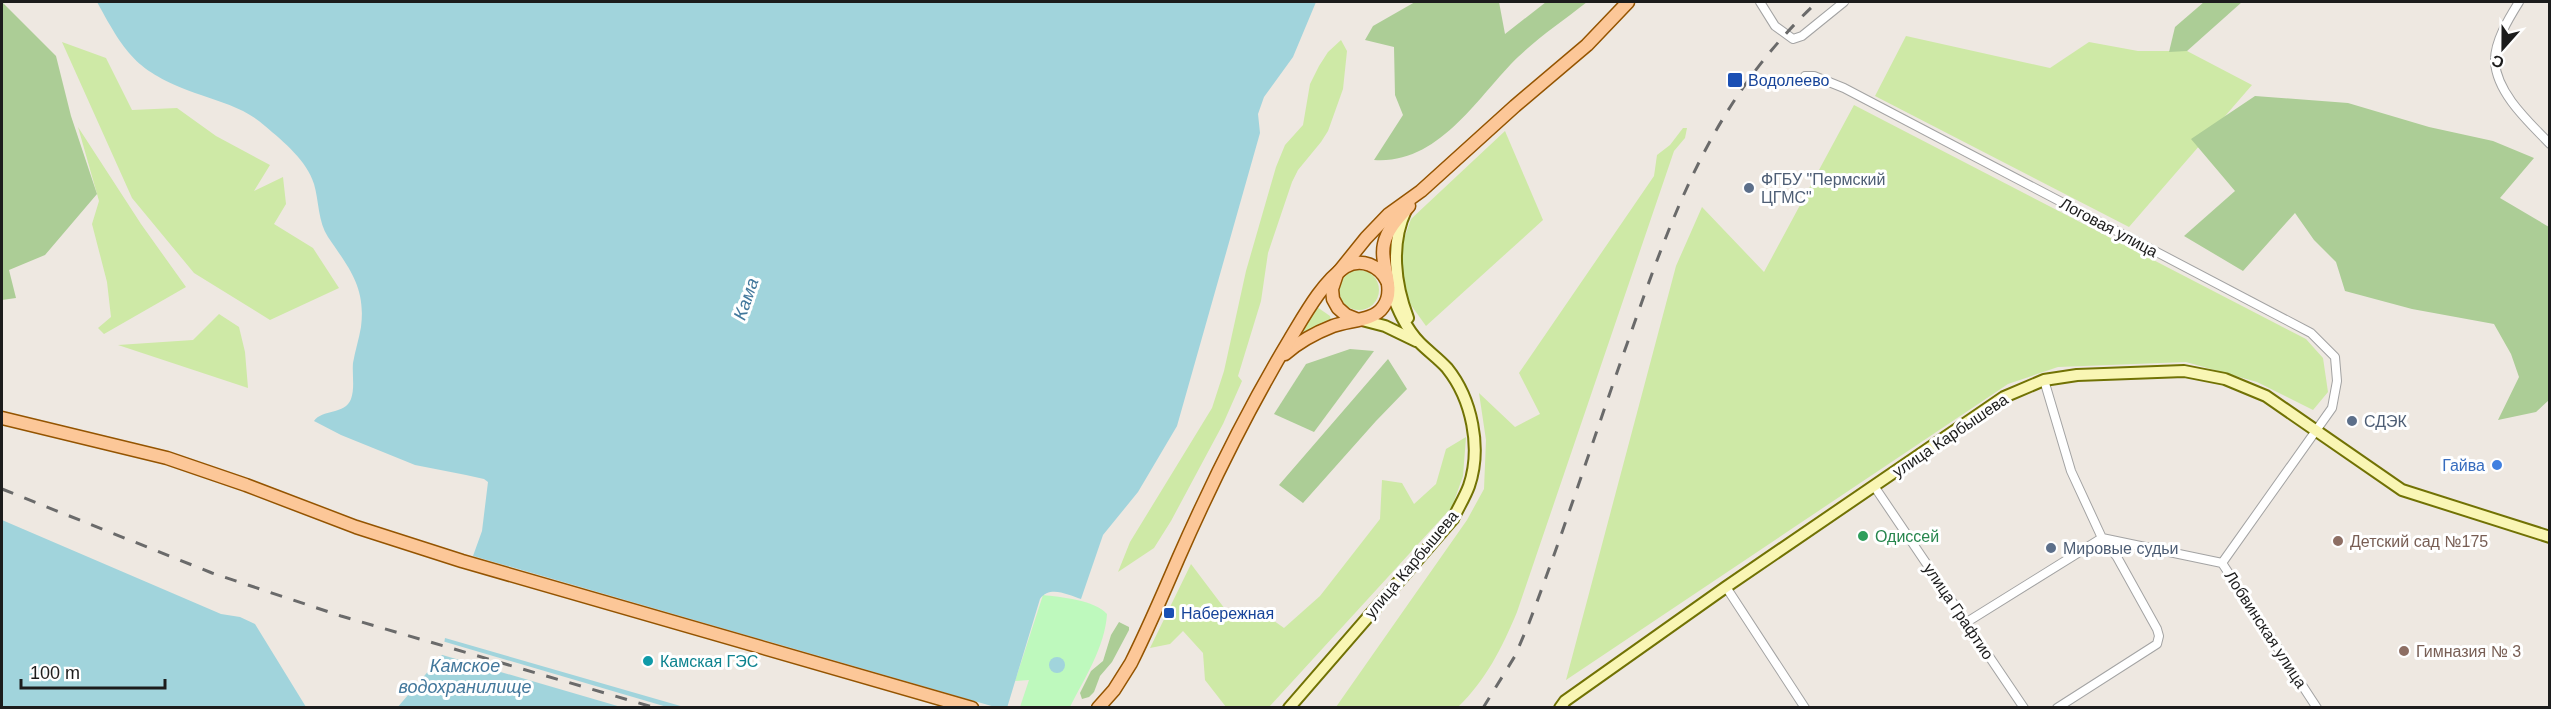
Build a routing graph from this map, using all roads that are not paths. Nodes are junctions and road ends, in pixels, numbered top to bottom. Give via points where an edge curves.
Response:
1 (1629, 2) edge
2 (1760, 2) edge
3 (1844, 2) edge
4 (2519, 2) edge
5 (1804, 76) dead end
6 (2550, 144) edge
7 (1421, 191) junction
8 (1337, 274) junction
9 (1387, 282) junction
10 (1356, 319) junction
11 (1419, 342) junction
12 (1275, 363) junction
13 (2044, 380) junction
14 (2, 418) edge
15 (2317, 432) junction
16 (1874, 486) junction
17 (2550, 537) edge
18 (2102, 538) junction
19 (2222, 563) junction
20 (1726, 587) junction
21 (1967, 622) junction
22 (972, 708) edge
23 (1098, 708) edge
24 (1289, 708) edge
25 (1560, 708) edge
26 (1805, 708) edge
27 (2024, 708) edge
28 (2057, 708) edge
29 (2317, 708) edge

1 - 7 main road via 1587,45
2 - 3 street via 1774,26 1793,39
4 - 6 street via 2502,34 2495,61 2506,91
5 - 15 street, Логовая улица via 1844,88 2311,333 2335,357 2337,381 2332,408
7 - 8 main road via 1375,228
7 - 9 main road via 1385,240
7 - 11 street via 1405,212 1396,267 1405,309
8 - 9 main road via 1349,265 1364,263 1378,269
8 - 10 main road via 1332,289 1335,304
8 - 12 main road via 1311,304
9 - 10 main road via 1389,293 1382,309 1373,316
9 - 11 street, улица Карбышева via 1400,315
10 - 11 street, улица Карбышева via 1385,326
10 - 12 main road via 1305,339
11 - 24 street, улица Карбышева via 1449,371 1466,400 1473,432 1469,485 1453,519
12 - 23 main road via 1198,516 1144,637 1114,690
13 - 15 street, улица Карбышева via 2184,371 2225,379 2266,396
13 - 16 street, улица Карбышева via 2004,397
13 - 18 street via 2071,471
14 - 22 main road via 167,458 462,561
15 - 17 street, улица Карбышева via 2402,490
15 - 19 street, Логовая улица
16 - 20 street, улица Карбышева
16 - 21 street, улица Графтио
18 - 19 street, Лобвинская улица
18 - 21 street
18 - 28 street via 2117,557 2157,629 2157,644
19 - 29 street, Лобвинская улица
20 - 25 street, улица Карбышева
20 - 26 street
21 - 27 street, улица Графтио

